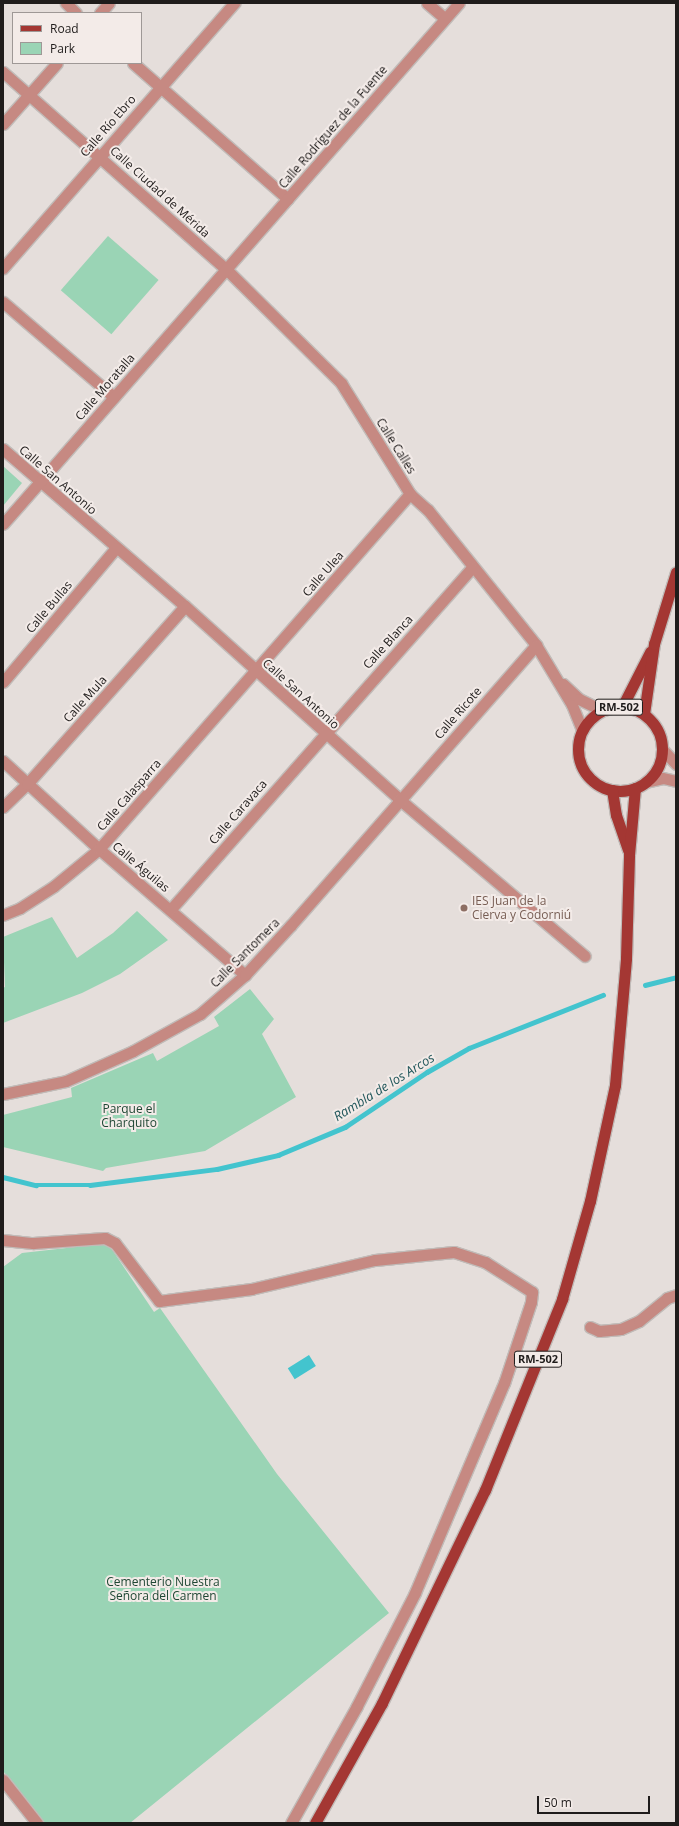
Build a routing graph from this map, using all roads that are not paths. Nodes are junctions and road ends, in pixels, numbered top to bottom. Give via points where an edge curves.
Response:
1 (66, 3) edge
2 (109, 3) edge
3 (234, 3) edge
4 (427, 3) edge
5 (459, 3) edge
6 (75, 12) edge
7 (101, 12) edge
8 (444, 18) junction
9 (56, 64) edge
10 (134, 64) edge
11 (3, 72) edge
12 (160, 86) junction
13 (30, 94) junction
14 (3, 124) edge
15 (99, 155) junction
16 (288, 199) junction
17 (3, 268) edge
18 (226, 269) junction
19 (3, 302) edge
20 (114, 397) junction
21 (3, 449) edge
22 (40, 482) junction
23 (410, 494) junction
24 (3, 524) edge
25 (116, 548) junction
26 (472, 568) junction
27 (676, 572) edge
28 (184, 606) junction
29 (654, 644) junction
30 (536, 645) junction
31 (256, 671) junction
32 (553, 675) junction
33 (3, 682) edge
34 (622, 707) junction
35 (602, 710) junction
36 (644, 714) junction
37 (582, 730) junction
38 (324, 732) junction
39 (662, 749) junction
40 (3, 761) edge
41 (676, 764) edge
42 (676, 781) edge
43 (646, 782) junction
44 (27, 784) junction
45 (635, 788) junction
46 (612, 790) junction
47 (399, 799) junction
48 (3, 807) edge
49 (99, 848) junction
50 (629, 855) junction
51 (171, 909) junction
52 (3, 915) edge
53 (585, 956) dead end
54 (245, 975) junction
55 (3, 1094) edge
56 (3, 1240) edge
57 (676, 1295) edge
58 (590, 1328) dead end
59 (3, 1780) edge
60 (38, 1823) edge
61 (291, 1823) edge
62 (315, 1823) edge

1 - 6 street
2 - 7 street
3 - 12 street, Calle Río Ebro
4 - 8 street
5 - 8 street, Calle Rodríguez de la Fuente
8 - 16 street, Calle Rodríguez de la Fuente
9 - 13 street
10 - 12 street
11 - 13 street, Calle Ciudad de Mérida
12 - 15 street, Calle Río Ebro
12 - 16 street
13 - 14 street
13 - 15 street, Calle Ciudad de Mérida
15 - 17 street, Calle Río Ebro
15 - 18 street, Calle Ciudad de Mérida
16 - 18 street, Calle Rodríguez de la Fuente
18 - 20 street, Calle Moratalla
18 - 23 street, Calle Calles via 341,383
19 - 20 street
20 - 22 street, Calle Moratalla
21 - 22 street, Calle San Antonio
22 - 24 street, Calle Moratalla
22 - 25 street, Calle San Antonio
23 - 26 street, Calle Calles via 428,510
23 - 31 street, Calle Ulea
25 - 28 street, Calle San Antonio
25 - 33 street, Calle Bullas
26 - 30 street, Calle Calles
26 - 38 street, Calle Blanca
27 - 29 main road, RM-502
28 - 31 street, Calle San Antonio
28 - 44 street, Calle Mula
29 - 34 main road, RM-502
29 - 36 main road, RM-502
30 - 32 street, Calle Calles
30 - 47 street, Calle Ricote
31 - 38 street, Calle San Antonio
31 - 49 street, Calle Calasparra
32 - 35 street via 579,699
32 - 37 street via 572,705
34 - 35 main road, RM-502
34 - 36 main road, RM-502
35 - 37 main road, RM-502 via 593,716
36 - 39 main road, RM-502 via 654,724 660,736
37 - 46 main road via 578,746 583,770 596,783
38 - 47 street, Calle San Antonio
38 - 51 street, Calle Caravaca
39 - 41 street
39 - 43 main road via 654,773
40 - 44 street, Calle Águilas
42 - 43 street via 663,778
43 - 45 main road
44 - 48 street, Calle Mula
44 - 49 street, Calle Águilas
45 - 46 main road
45 - 50 main road, RM-502
46 - 50 main road via 616,815
47 - 53 street, Calle San Antonio
47 - 54 street, Calle Santomera
49 - 51 street, Calle Águilas
49 - 52 street, Calle Calasparra via 54,886 20,908
50 - 62 main road, RM-502 via 626,958 615,1085 590,1201 562,1299 485,1490 382,1703
51 - 54 street, Calle Águilas
54 - 55 street, Calle Santomera via 200,1014 133,1051 66,1081
56 - 61 street via 33,1243 105,1238 115,1243 159,1301 251,1289 375,1260 454,1252 485,1262 532,1292 502,1390 415,1593 357,1706
57 - 58 street via 667,1298 639,1321 621,1330 599,1331
59 - 60 street

